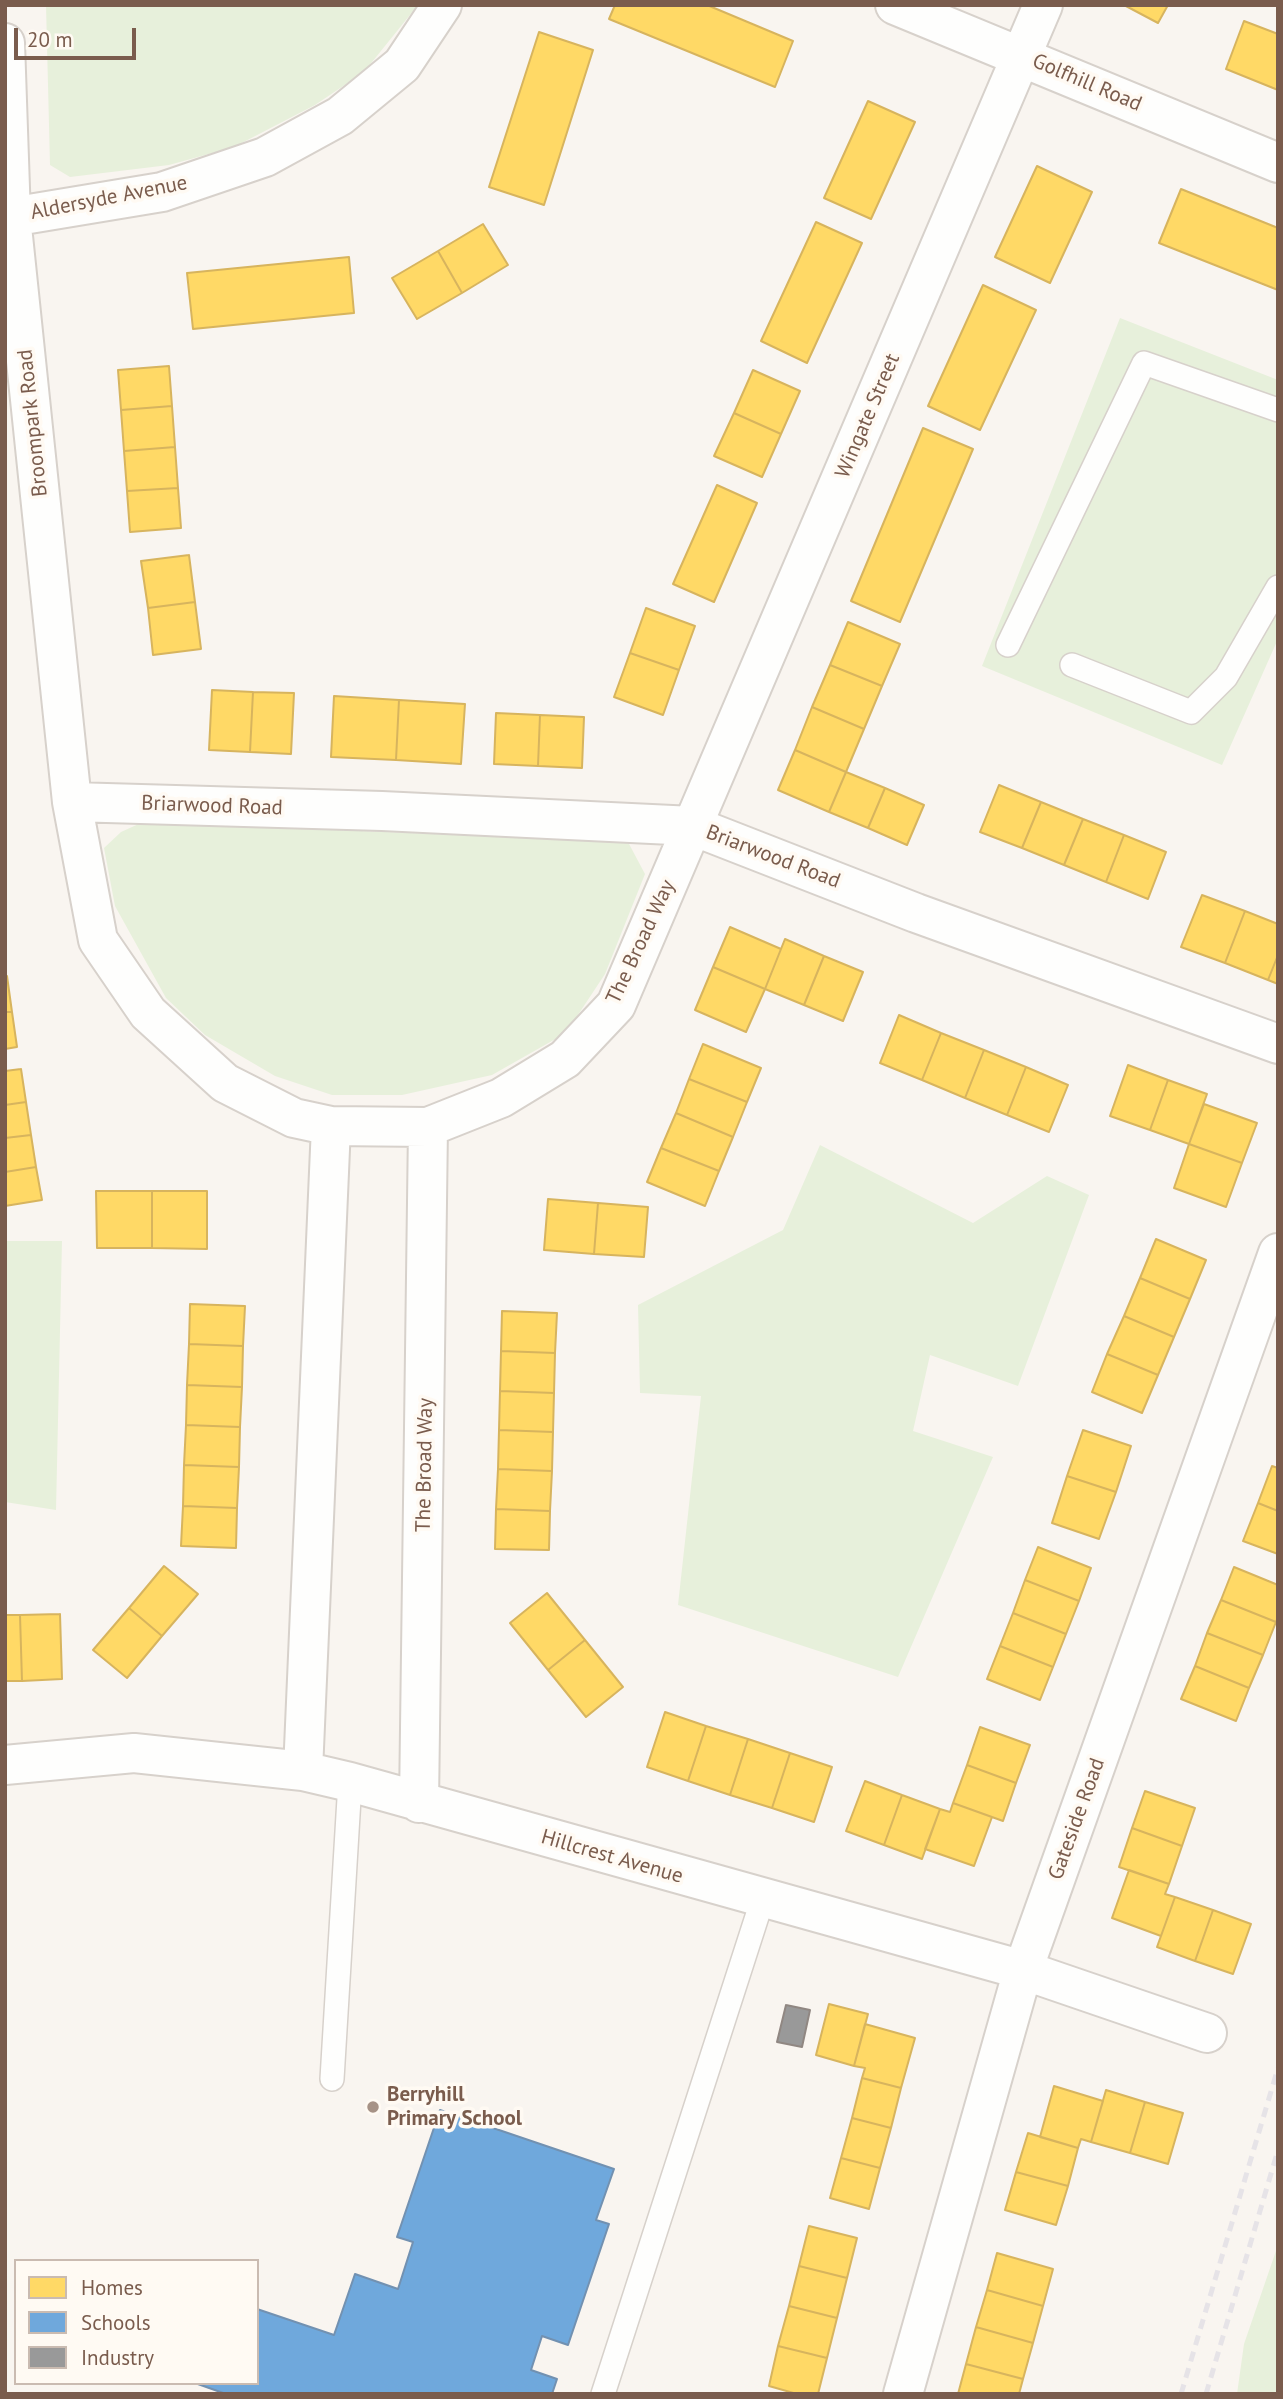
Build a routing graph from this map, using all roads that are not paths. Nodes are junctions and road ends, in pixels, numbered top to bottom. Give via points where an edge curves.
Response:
1 (442, 5) edge
2 (895, 5) edge
3 (1043, 5) edge
4 (5, 43) edge
5 (1021, 56) junction
6 (1278, 163) edge
7 (8, 217) edge
8 (1278, 410) edge
9 (1278, 587) edge
10 (1008, 645) dead end
11 (1072, 665) dead end
12 (72, 802) junction
13 (693, 826) junction
14 (1278, 1044) edge
15 (331, 1126) junction
16 (428, 1127) junction
17 (1278, 1253) edge
18 (5, 1765) edge
19 (303, 1771) junction
20 (350, 1782) junction
21 (419, 1803) junction
22 (763, 1898) junction
23 (1023, 1970) junction
24 (1207, 2033) dead end
25 (332, 2080) dead end
26 (603, 2394) edge
27 (903, 2394) edge

1 - 7 street, Aldersyde Avenue via 402,65 340,116 265,157 162,192
2 - 5 street, Golfhill Road
3 - 5 street, Wingate Street
4 - 7 street, Broompark Road
5 - 6 street, Golfhill Road
5 - 13 street, Wingate Street
7 - 12 street, Broompark Road
8 - 10 lane via 1144,363
9 - 11 lane via 1226,677 1191,712
12 - 13 street, Briarwood Road
12 - 15 street, The Broad Way via 98,940 148,1013 225,1083 295,1118
13 - 14 street, Briarwood Road via 916,913
13 - 16 street, The Broad Way via 616,1005 565,1059 501,1098
15 - 16 street, The Broad Way
15 - 19 street
16 - 21 street, The Broad Way
17 - 23 street, Gateside Road
18 - 19 street, Hillcrest Avenue via 134,1753
19 - 20 street, Hillcrest Avenue
20 - 21 street, Hillcrest Avenue
20 - 25 lane
21 - 22 street, Hillcrest Avenue
22 - 23 street, Hillcrest Avenue
22 - 26 lane
23 - 24 street, Hillcrest Avenue
23 - 27 street, Gateside Road

